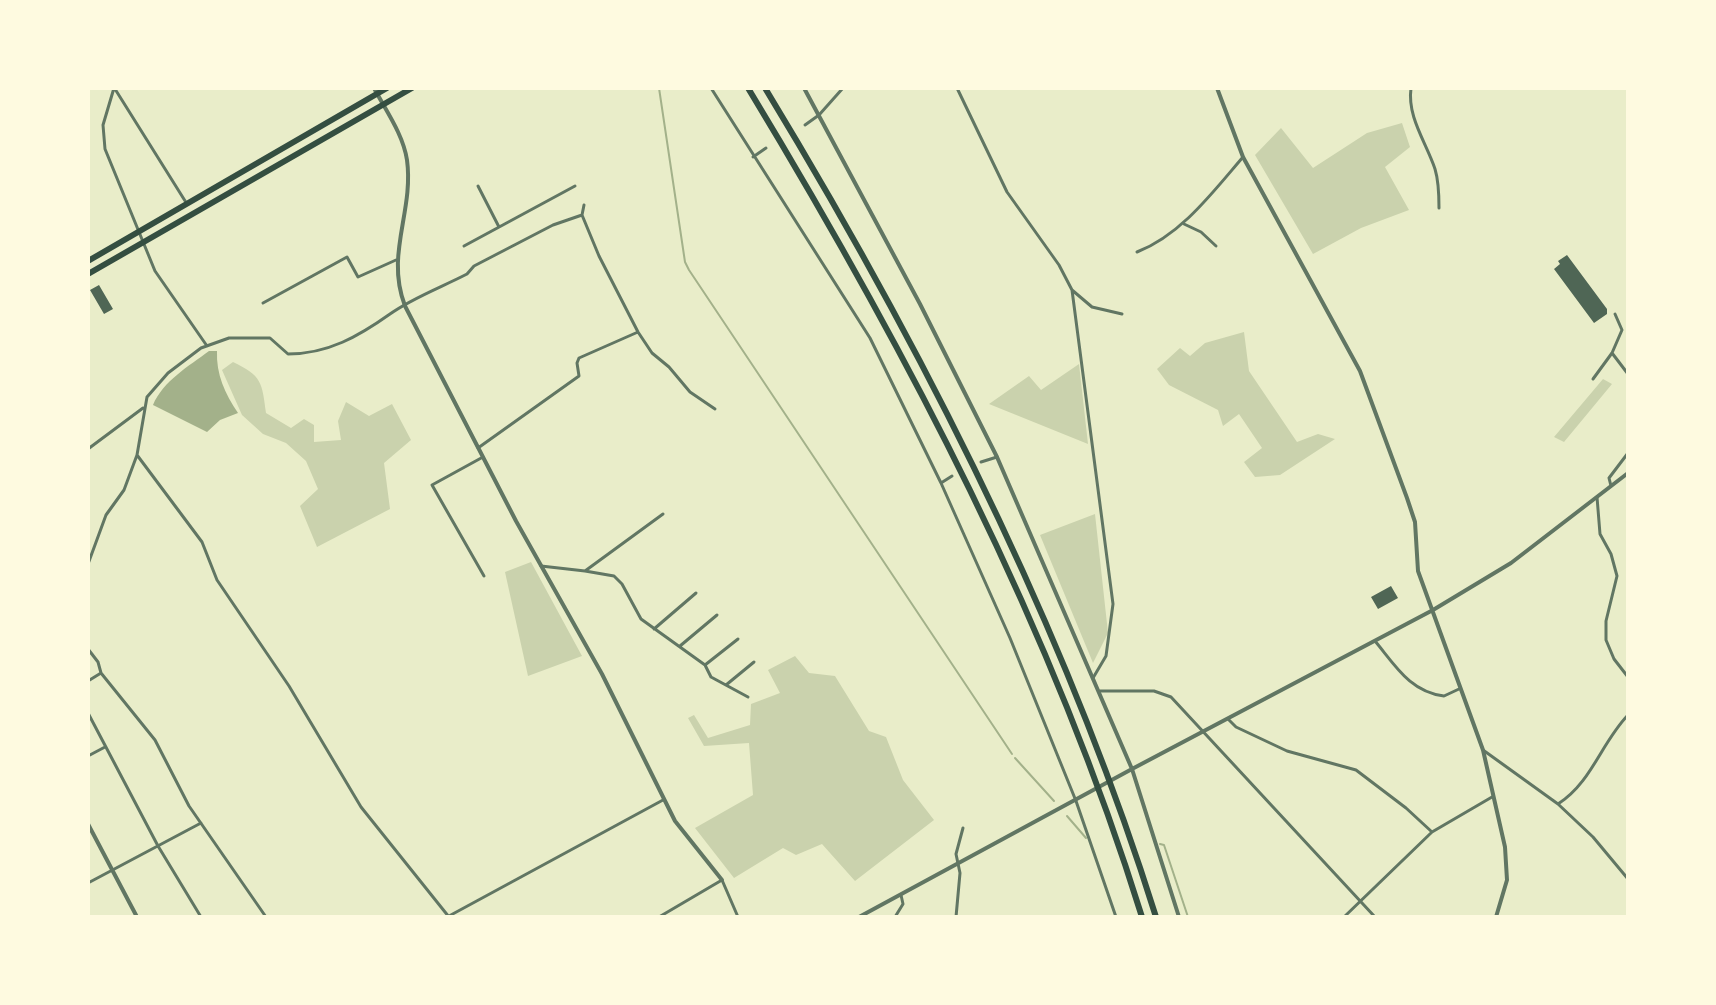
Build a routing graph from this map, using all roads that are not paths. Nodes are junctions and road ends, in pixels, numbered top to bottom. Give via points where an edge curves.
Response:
1 (114, 88) edge
2 (387, 88) edge
3 (412, 88) edge
4 (711, 88) edge
5 (748, 88) edge
6 (765, 88) edge
7 (804, 88) edge
8 (843, 88) edge
9 (957, 88) edge
10 (1217, 88) edge
11 (1411, 88) edge
12 (375, 91) edge
13 (383, 104) junction
14 (819, 115) junction
15 (805, 125) dead end
16 (766, 148) dead end
17 (753, 157) junction
18 (1243, 157) junction
19 (478, 186) dead end
20 (575, 186) dead end
21 (187, 204) junction
22 (584, 205) dead end
23 (1439, 208) dead end
24 (582, 215) junction
25 (1182, 223) junction
26 (499, 227) junction
27 (140, 232) junction
28 (142, 243) junction
29 (464, 246) dead end
30 (1216, 246) dead end
31 (1137, 252) dead end
32 (396, 260) junction
33 (88, 261) edge
34 (88, 274) edge
35 (1072, 290) junction
36 (263, 303) dead end
37 (405, 306) junction
38 (1122, 314) dead end
39 (1615, 314) dead end
40 (638, 332) junction
41 (207, 346) junction
42 (1612, 353) junction
43 (1628, 374) edge
44 (1593, 379) dead end
45 (145, 406) junction
46 (715, 409) dead end
47 (478, 448) junction
48 (88, 449) edge
49 (1628, 453) edge
50 (137, 455) junction
51 (483, 457) junction
52 (997, 457) junction
53 (981, 462) dead end
54 (1628, 473) edge
55 (952, 476) dead end
56 (941, 483) junction
57 (1611, 486) junction
58 (1597, 497) junction
59 (663, 514) dead end
60 (88, 564) edge
61 (541, 566) junction
62 (585, 571) junction
63 (484, 576) dead end
64 (696, 593) dead end
65 (1433, 610) junction
66 (717, 615) dead end
67 (654, 629) junction
68 (738, 639) dead end
69 (1375, 641) junction
70 (680, 646) junction
71 (88, 649) edge
72 (754, 662) dead end
73 (705, 665) junction
74 (101, 673) junction
75 (1628, 677) edge
76 (1092, 679) junction
77 (88, 681) edge
78 (726, 685) junction
79 (1459, 688) junction
80 (1098, 691) junction
81 (748, 697) dead end
82 (88, 713) edge
83 (1628, 715) edge
84 (1228, 719) junction
85 (1203, 733) junction
86 (105, 747) junction
87 (1483, 750) junction
88 (88, 756) edge
89 (1132, 769) junction
90 (1494, 796) junction
91 (664, 800) junction
92 (1076, 801) junction
93 (1558, 804) junction
94 (201, 823) junction
95 (88, 824) edge
96 (963, 828) dead end
97 (1432, 832) junction
98 (158, 846) junction
99 (957, 864) junction
100 (113, 870) junction
101 (1628, 879) edge
102 (722, 880) junction
103 (88, 883) edge
104 (900, 895) junction
105 (1360, 901) junction
106 (449, 916) edge
107 (137, 917) edge
108 (201, 917) edge
109 (266, 917) edge
110 (659, 917) edge
111 (738, 917) edge
112 (859, 917) edge
113 (895, 917) edge
114 (956, 917) edge
115 (1116, 917) edge
116 (1142, 917) edge
117 (1156, 917) edge
118 (1179, 917) edge
119 (1344, 917) edge
120 (1375, 917) edge
121 (1496, 917) edge

1 - 21 street
1 - 27 street via 102,134
2 - 12 highway
3 - 13 highway
4 - 17 street
5 - 116 highway via 903,359 1006,568 1095,780
6 - 117 highway via 916,353 966,452 1106,774
7 - 14 street
8 - 14 street
9 - 35 street via 1007,192
10 - 18 street
11 - 23 street via 1410,108 1439,183
12 - 13 street
12 - 21 highway
13 - 28 highway
13 - 32 street via 404,148 408,173
14 - 15 street
14 - 52 street
16 - 17 street
17 - 56 street via 870,338
18 - 25 street
18 - 65 street via 1360,371 1415,522 1418,571
19 - 26 street
20 - 26 street
21 - 27 highway
22 - 24 street
24 - 37 street via 523,240
24 - 40 street
25 - 30 street
25 - 31 street
26 - 29 street
27 - 28 street
27 - 33 highway
28 - 34 highway
28 - 41 street via 161,282
32 - 36 street via 358,277 347,257
32 - 37 street
35 - 38 street via 1092,307
35 - 76 street via 1113,604 1106,656
37 - 41 street via 350,341 304,354 288,354 270,338 229,338
37 - 47 street
39 - 42 street via 1622,330
40 - 46 street via 690,392
40 - 47 street via 579,358 579,376
41 - 45 street via 174,367
42 - 43 street
42 - 44 street
45 - 48 street
45 - 50 street
47 - 51 street
49 - 57 street via 1609,478
50 - 60 street
50 - 106 street via 202,542 217,580 289,686 361,807
51 - 61 street
51 - 63 street via 432,485
52 - 53 street
52 - 76 street
54 - 57 street
55 - 56 street
56 - 92 street
57 - 58 street
58 - 65 street via 1511,563
58 - 75 street via 1600,534 1617,576 1606,640
59 - 62 street
61 - 62 street
61 - 91 street
62 - 67 street via 614,576 641,619
64 - 67 street
65 - 69 street
65 - 79 street
66 - 70 street
67 - 70 street
68 - 73 street
69 - 79 street via 1407,681 1421,690 1444,696
69 - 84 street
70 - 73 street
71 - 74 street
72 - 78 street
73 - 78 street via 711,677
74 - 77 street
74 - 94 street via 155,740
76 - 80 street
78 - 81 street
79 - 87 street
80 - 85 street via 1154,691 1171,697
80 - 89 street
82 - 86 street
83 - 93 street via 1577,789
84 - 85 street
84 - 97 street via 1287,751 1356,770
85 - 89 street
85 - 105 street
86 - 88 street
86 - 98 street
87 - 90 street
87 - 93 street
89 - 92 street
89 - 118 street
90 - 97 street
90 - 121 street via 1508,865
91 - 102 street via 690,843
91 - 106 street
92 - 99 street
92 - 115 street
93 - 101 street
94 - 98 street
94 - 109 street
95 - 100 street
96 - 99 street
97 - 105 street
98 - 100 street
98 - 108 street
99 - 104 street
99 - 114 street
100 - 103 street
100 - 107 street
102 - 110 street
102 - 111 street
104 - 112 street
104 - 113 street via 903,904
105 - 119 street
105 - 120 street

